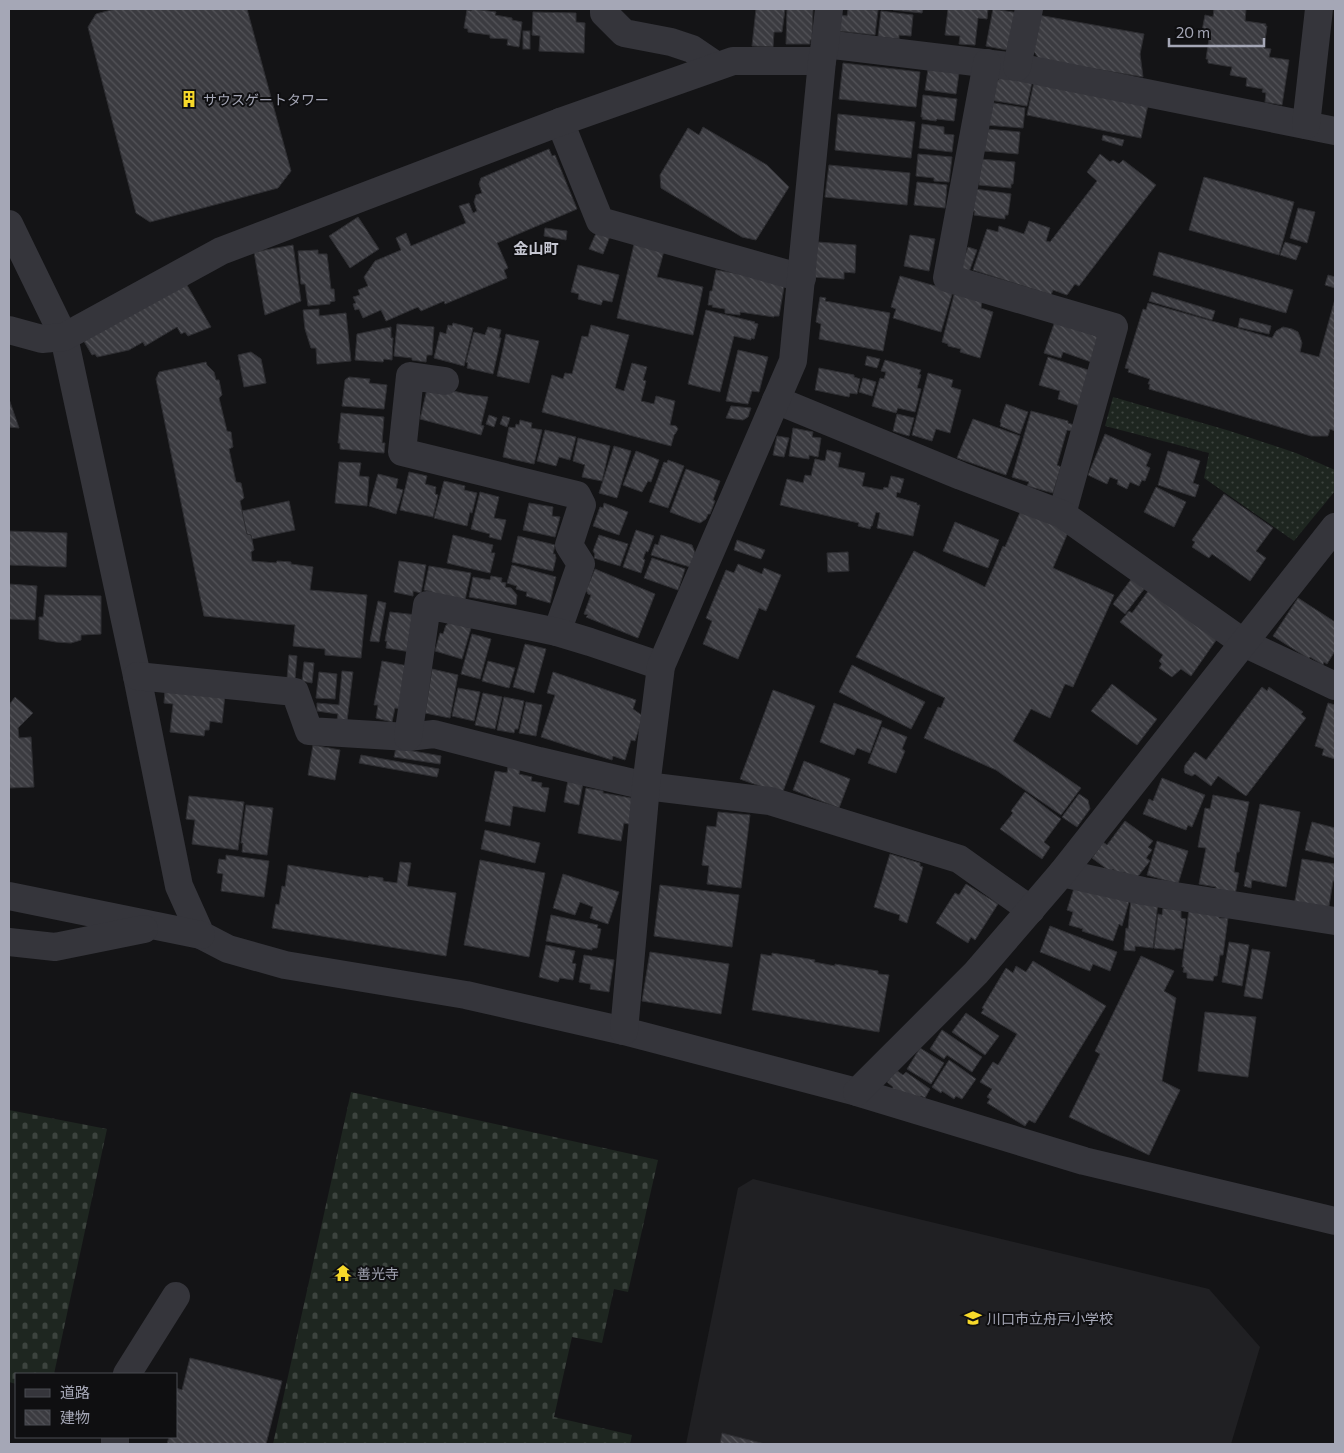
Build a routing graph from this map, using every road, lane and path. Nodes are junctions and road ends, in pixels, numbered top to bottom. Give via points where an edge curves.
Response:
1 (604, 9) edge
2 (829, 9) edge
3 (1029, 9) edge
4 (1319, 9) edge
5 (824, 52) junction
6 (987, 63) junction
7 (717, 66) junction
8 (1017, 67) junction
9 (560, 122) junction
10 (1306, 125) junction
11 (1335, 131) edge
12 (9, 224) edge
13 (802, 278) junction
14 (9, 330) edge
15 (64, 337) junction
16 (446, 380) dead end
17 (776, 400) junction
18 (1062, 514) junction
19 (1335, 527) edge
20 (557, 632) junction
21 (1244, 643) junction
22 (661, 666) junction
23 (137, 676) junction
24 (1335, 686) edge
25 (408, 737) junction
26 (646, 786) junction
27 (1062, 873) junction
28 (9, 896) edge
29 (1030, 910) junction
30 (1335, 921) edge
31 (158, 927) junction
32 (201, 934) junction
33 (9, 942) edge
34 (624, 1031) junction
35 (857, 1092) junction
36 (1335, 1221) edge
37 (176, 1296) dead end
38 (128, 1373) edge

1 - 7 street via 604,13 624,33 692,49
2 - 5 street
3 - 8 street
4 - 10 street
5 - 6 street
5 - 7 street via 734,61
5 - 13 street
6 - 8 street
6 - 18 street via 948,278 1114,327
7 - 9 street
8 - 10 street
9 - 13 street via 600,221
9 - 15 street via 221,252
10 - 11 street
12 - 15 street
13 - 17 street via 793,361
14 - 15 street via 42,339
15 - 23 street
16 - 20 street via 410,376 402,452 577,495 582,505 569,545 581,564
17 - 18 street
17 - 22 street
18 - 21 street
19 - 21 street
20 - 22 street
20 - 25 street via 427,606
21 - 24 street
21 - 27 street
22 - 26 street
23 - 25 street via 294,692 308,731
23 - 32 street via 179,886
25 - 26 street via 434,734
26 - 29 street via 770,801 959,859
26 - 34 street
27 - 29 street
27 - 30 street via 1143,891
28 - 31 street
29 - 35 street via 976,973
31 - 32 street
31 - 33 street via 55,947
32 - 34 street via 228,950 285,965 466,995
34 - 35 street
35 - 36 street via 1084,1161
37 - 38 street

